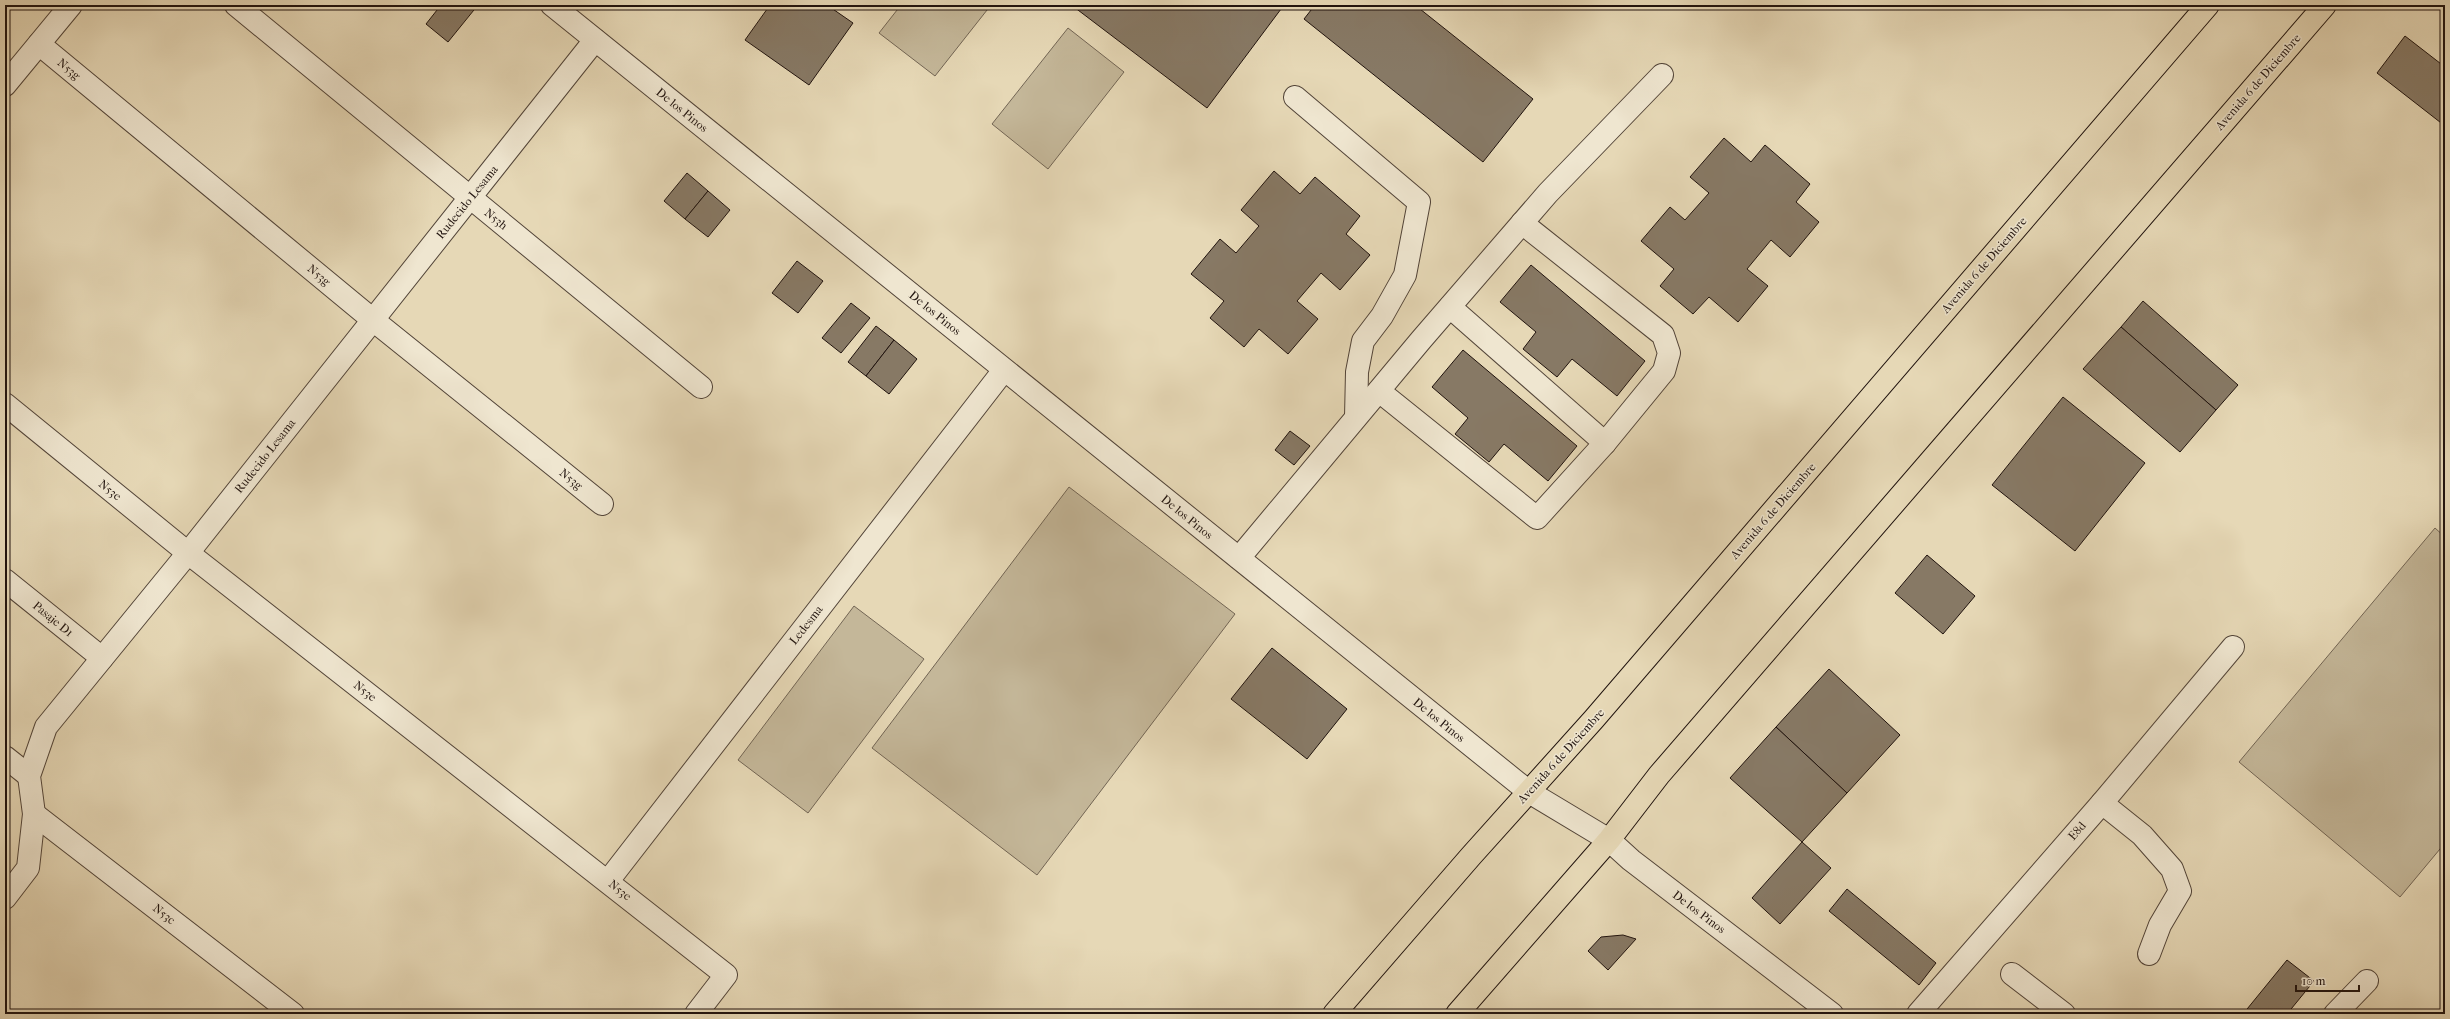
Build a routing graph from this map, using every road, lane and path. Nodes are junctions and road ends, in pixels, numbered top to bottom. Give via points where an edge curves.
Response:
1 (71, 5) edge
2 (236, 5) edge
3 (552, 5) edge
4 (2208, 5) edge
5 (2325, 5) edge
6 (595, 40) junction
7 (39, 44) junction
8 (1662, 75) dead end
9 (5, 85) edge
10 (1295, 97) dead end
11 (470, 198) junction
12 (1522, 223) junction
13 (1450, 306) junction
14 (373, 320) junction
15 (1004, 370) junction
16 (701, 387) dead end
17 (1379, 391) junction
18 (5, 404) edge
19 (1356, 418) junction
20 (1605, 443) junction
21 (602, 504) dead end
22 (188, 553) junction
23 (1239, 558) junction
24 (5, 580) edge
25 (2233, 647) dead end
26 (102, 658) junction
27 (5, 757) edge
28 (29, 776) junction
29 (1529, 792) junction
30 (2102, 803) junction
31 (34, 814) junction
32 (1609, 840) junction
33 (608, 881) junction
34 (5, 898) edge
35 (2149, 954) dead end
36 (2012, 974) dead end
37 (2367, 981) dead end
38 (293, 1014) edge
39 (696, 1014) edge
40 (1334, 1014) edge
41 (1457, 1014) edge
42 (1832, 1014) edge
43 (1918, 1014) edge
44 (2064, 1014) edge
45 (2335, 1014) edge

1 - 7 street
2 - 11 street, N53h
3 - 6 street, De los Pinos
4 - 29 main road, Avenida 6 de Diciembre
5 - 32 main road, Avenida 6 de Diciembre via 1659,775
6 - 11 street, Rudecido Lesama
6 - 15 street, De los Pinos
7 - 9 street
7 - 14 street, N53g
8 - 12 street via 1548,192
10 - 19 street via 1419,202 1405,275 1382,316 1363,341 1357,372
11 - 14 street, Rudecido Lesama
11 - 16 street, N53h
12 - 13 street
12 - 20 street via 1663,335 1669,353 1664,371
13 - 17 street
13 - 20 street
14 - 21 street, N53g
14 - 22 street, Rudecido Lesama
15 - 23 street, De los Pinos
15 - 33 street, Ledesma
17 - 19 street
17 - 20 street via 1537,518
18 - 22 street, N53e
19 - 23 street
22 - 26 street, Rudecido Lesama
22 - 33 street, N53e
23 - 29 street, De los Pinos
24 - 26 street, Pasaje D1
25 - 30 street, E8d
26 - 28 street, Rudecido Lesama via 46,727
27 - 28 street
28 - 31 street, Rudecido Lesama
29 - 32 street, De los Pinos
29 - 40 main road, Avenida 6 de Diciembre
30 - 35 street via 2142,835 2172,868 2180,891 2160,925
30 - 43 street, E8d
31 - 34 street, Rudecido Lesama via 28,868
31 - 38 street, N53c
32 - 41 main road, Avenida 6 de Diciembre
32 - 42 street, De los Pinos via 1631,860
33 - 39 street, N53e via 726,975
36 - 44 street
37 - 45 street

